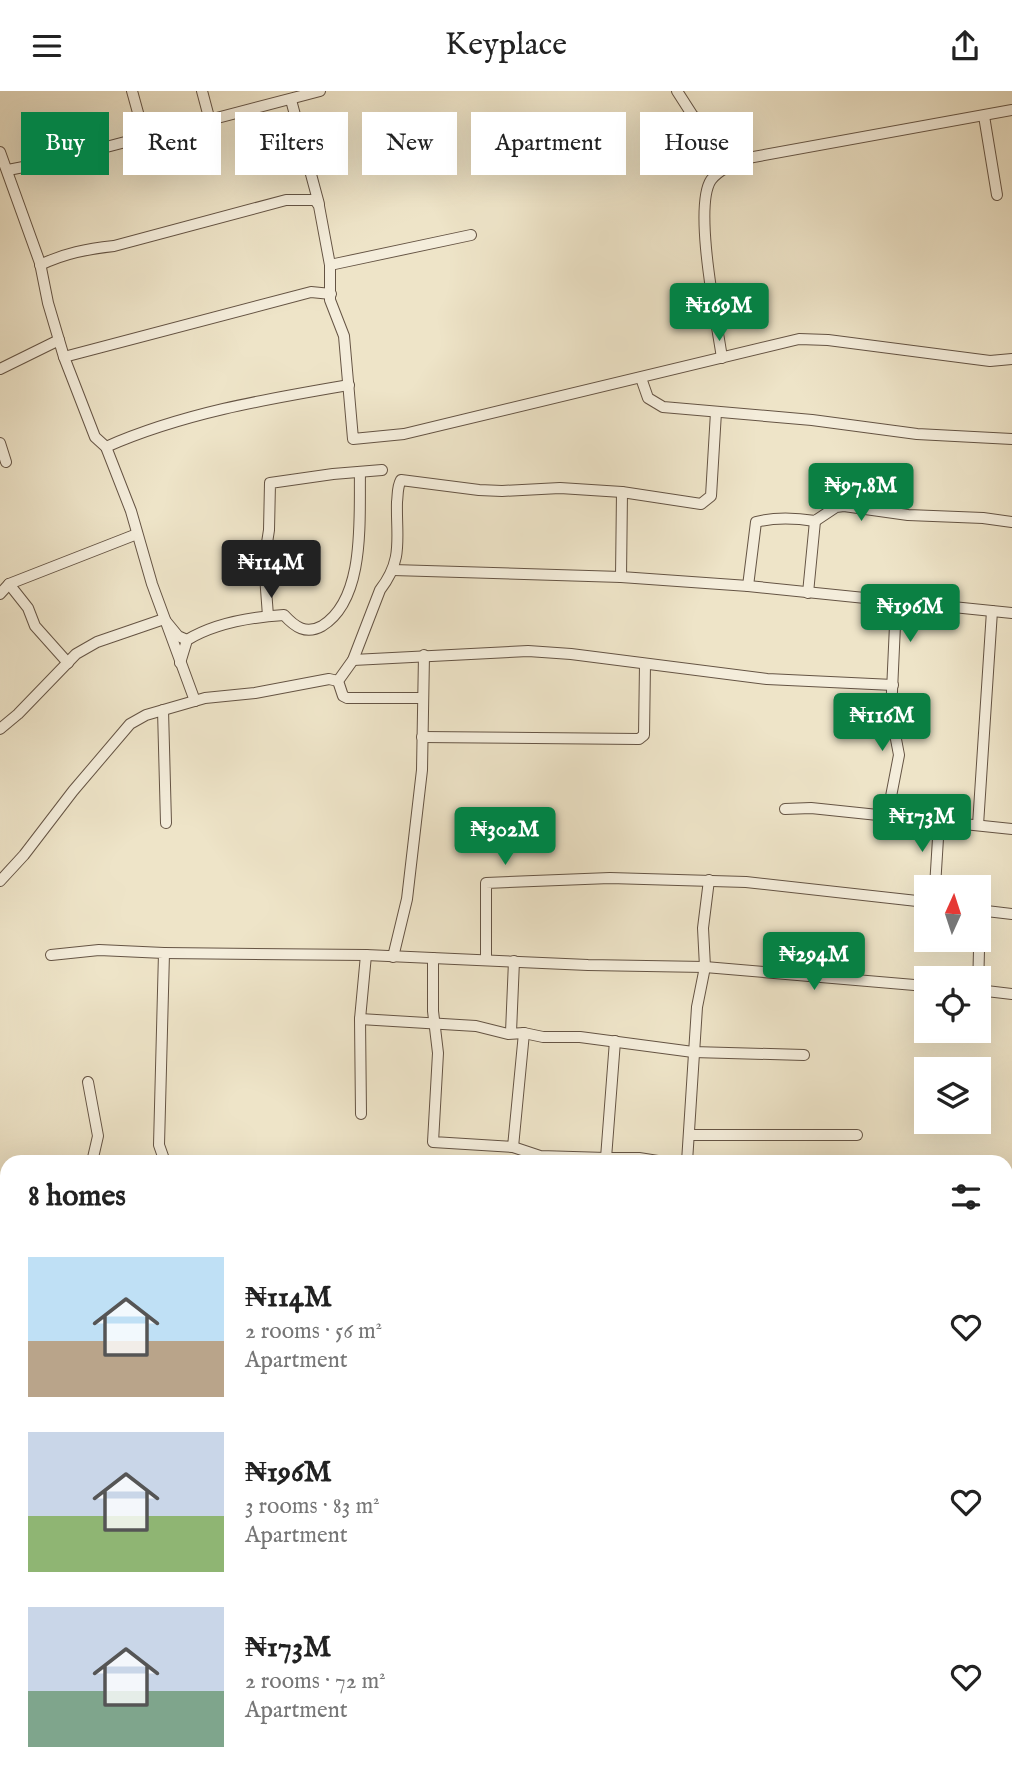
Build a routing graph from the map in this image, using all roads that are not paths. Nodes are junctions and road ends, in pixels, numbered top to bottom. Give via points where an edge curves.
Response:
1 (132, 91) edge
2 (202, 91) edge
3 (320, 91) edge
4 (677, 91) edge
5 (291, 100) junction
6 (1012, 110) edge
7 (138, 112) edge
8 (208, 112) edge
9 (690, 112) edge
10 (984, 116) junction
11 (221, 118) edge
12 (123, 143) edge
13 (0, 152) edge
14 (753, 157) edge
15 (8, 170) junction
16 (719, 175) edge
17 (997, 195) dead end
18 (319, 206) junction
19 (471, 235) dead end
20 (40, 265) junction
21 (330, 265) junction
22 (331, 294) junction
23 (59, 340) junction
24 (64, 356) junction
25 (722, 358) junction
26 (1012, 359) edge
27 (0, 369) edge
28 (641, 378) junction
29 (349, 385) junction
30 (716, 412) junction
31 (1012, 439) edge
32 (0, 443) edge
33 (106, 447) junction
34 (6, 461) dead end
35 (382, 470) dead end
36 (360, 472) junction
37 (622, 492) junction
38 (815, 521) junction
39 (1012, 522) edge
40 (137, 534) junction
41 (393, 569) junction
42 (621, 577) junction
43 (9, 584) junction
44 (748, 586) junction
45 (808, 593) junction
46 (0, 594) edge
47 (896, 603) junction
48 (992, 611) junction
49 (1012, 613) edge
50 (268, 616) junction
51 (164, 619) junction
52 (187, 640) junction
53 (424, 655) junction
54 (353, 660) junction
55 (68, 663) junction
56 (180, 664) junction
57 (645, 664) junction
58 (338, 681) junction
59 (893, 685) junction
60 (423, 698) junction
61 (195, 702) junction
62 (163, 710) junction
63 (0, 729) edge
64 (422, 737) junction
65 (785, 809) dead end
66 (889, 817) junction
67 (939, 822) junction
68 (166, 823) dead end
69 (978, 825) junction
70 (1012, 829) edge
71 (936, 875) edge
72 (709, 880) junction
73 (0, 881) edge
74 (914, 901) edge
75 (991, 911) edge
76 (1012, 914) edge
77 (978, 952) edge
78 (164, 953) junction
79 (51, 955) dead end
80 (366, 955) junction
81 (393, 957) junction
82 (433, 958) junction
83 (486, 960) junction
84 (514, 961) junction
85 (705, 967) junction
86 (914, 985) edge
87 (1012, 994) edge
88 (360, 1019) junction
89 (436, 1025) junction
90 (511, 1032) junction
91 (524, 1033) junction
92 (615, 1041) junction
93 (693, 1052) junction
94 (803, 1055) dead end
95 (88, 1082) dead end
96 (360, 1114) dead end
97 (689, 1135) junction
98 (858, 1135) dead end
99 (513, 1147) junction
100 (94, 1155) edge
101 (163, 1155) edge
102 (537, 1155) edge
103 (606, 1155) edge
104 (688, 1155) edge

1 - 7 street
2 - 8 street
3 - 5 street
4 - 9 street
5 - 11 street
5 - 18 street
6 - 10 street
10 - 14 street
10 - 17 street
12 - 15 street
13 - 15 street
15 - 20 street
16 - 25 street via 711,181 704,204
18 - 20 street via 309,199 286,201 114,246 85,249
18 - 21 street
19 - 21 street
20 - 23 street
21 - 22 street
22 - 24 street via 311,292
22 - 29 street via 344,336
23 - 24 street
23 - 27 street
24 - 33 street via 95,437
25 - 26 street via 799,339 990,361
25 - 28 street
28 - 29 street via 404,434 353,439
28 - 30 street via 648,398 663,407
29 - 33 street via 253,401 137,433
30 - 31 street via 917,434
30 - 37 street via 711,496 698,505
32 - 34 street
33 - 40 street
35 - 36 street
36 - 50 street via 270,483 264,562
36 - 50 street via 354,581 340,609 318,628 295,627 284,615
37 - 41 street via 479,490 401,480 398,556
37 - 42 street
38 - 39 street via 844,506
38 - 44 street via 756,522
38 - 45 street
40 - 43 street
40 - 51 street
41 - 42 street
41 - 54 street
42 - 44 street
43 - 46 street
43 - 55 street via 35,626
44 - 45 street
45 - 47 street
47 - 48 street
47 - 59 street
48 - 49 street
48 - 69 street
50 - 52 street via 231,622
51 - 52 street
51 - 55 street via 97,642
51 - 56 street
52 - 56 street
53 - 54 street
53 - 57 street via 528,651
53 - 60 street
54 - 58 street
55 - 63 street
56 - 61 street
57 - 59 street via 788,681
57 - 64 street via 644,735 639,739
58 - 60 street via 347,698
58 - 61 street
59 - 66 street via 891,713 899,755
60 - 64 street
61 - 62 street
62 - 68 street
62 - 73 street via 130,724 119,735
64 - 81 street via 407,899
65 - 66 street
66 - 67 street
67 - 69 street
67 - 71 street
69 - 70 street
72 - 74 street
72 - 83 street via 486,883
72 - 85 street via 703,928
75 - 76 street
77 - 87 street via 978,990
78 - 79 street via 99,950
78 - 80 street
78 - 101 street via 159,1145
80 - 81 street
80 - 88 street
81 - 82 street
82 - 83 street
82 - 89 street
83 - 84 street
84 - 85 street
84 - 90 street
85 - 86 street
85 - 93 street
88 - 89 street
88 - 96 street
89 - 90 street
89 - 99 street via 433,1142
90 - 91 street
91 - 92 street
91 - 99 street
92 - 93 street
92 - 103 street
93 - 94 street
93 - 97 street
95 - 100 street via 98,1136
97 - 98 street
97 - 104 street
99 - 102 street

